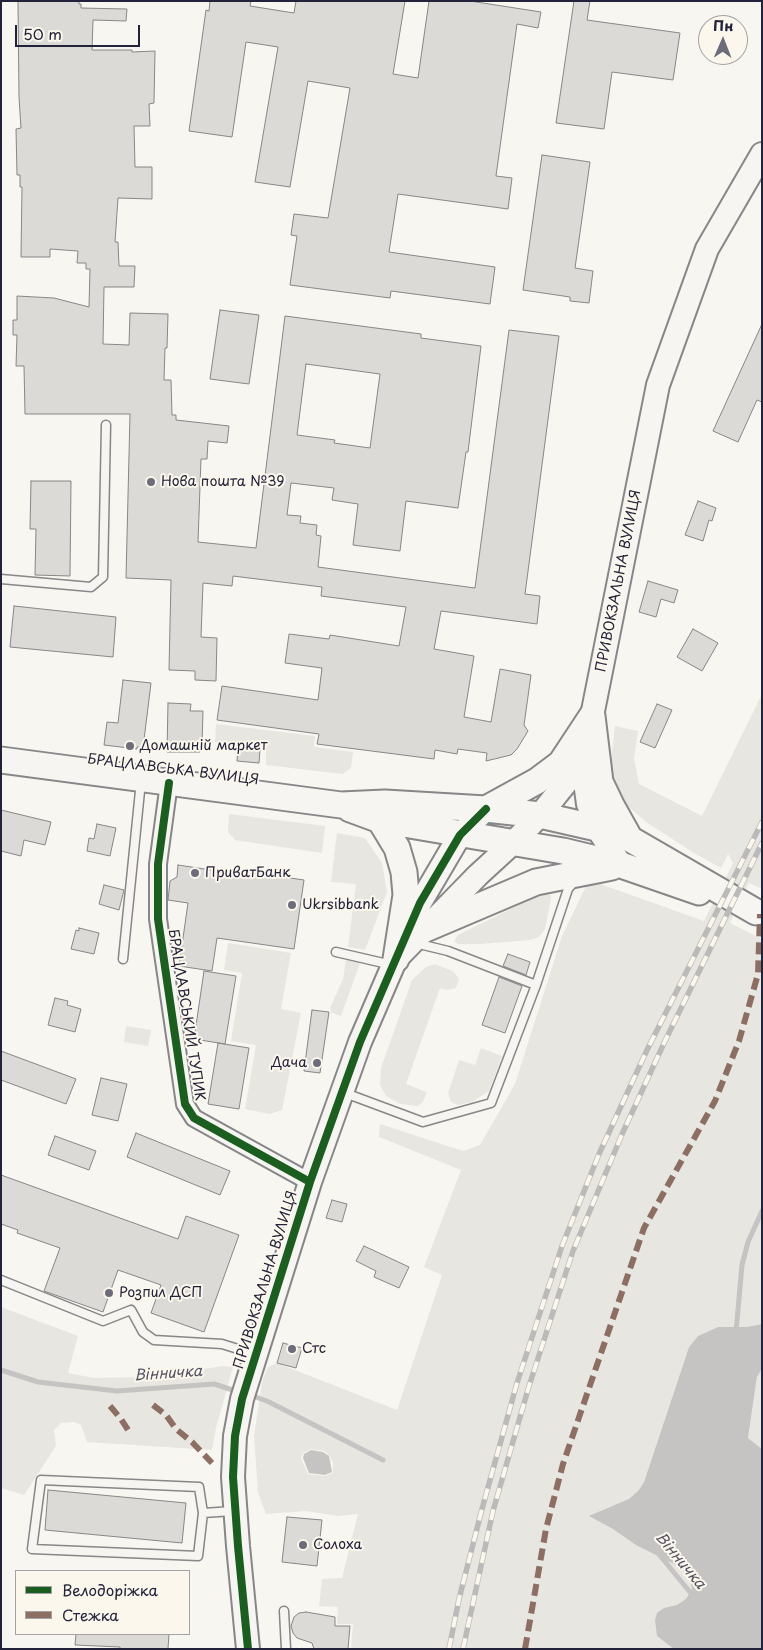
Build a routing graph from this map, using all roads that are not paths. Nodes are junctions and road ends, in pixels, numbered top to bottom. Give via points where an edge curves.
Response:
1 (762, 154) edge
2 (106, 425) dead end
3 (1, 579) edge
4 (592, 716) junction
5 (1, 760) edge
6 (142, 779) junction
7 (169, 783) junction
8 (341, 805) junction
9 (486, 809) junction
10 (540, 815) junction
11 (380, 820) junction
12 (597, 828) junction
13 (460, 835) junction
14 (630, 840) junction
15 (514, 842) junction
16 (621, 865) junction
17 (582, 873) junction
18 (759, 913) edge
19 (406, 949) junction
20 (336, 952) dead end
21 (123, 959) dead end
22 (536, 985) junction
23 (343, 1092) junction
24 (310, 1182) junction
25 (1, 1280) edge
26 (256, 1354) junction
27 (234, 1511) junction
28 (203, 1513) junction
29 (284, 1610) dead end
30 (248, 1649) edge
31 (286, 1649) edge

1 - 4 street, ПРИВОКЗАЛЬНА ВУЛИЦЯ via 707,249 658,385
2 - 3 lane via 103,577 91,587
4 - 9 main road via 561,763 537,781
4 - 10 street, ПРИВОКЗАЛЬНА ВУЛИЦЯ via 569,779
4 - 12 street via 585,782 588,804
4 - 14 main road via 600,782
5 - 6 main road, БРАЦЛАВСЬКА ВУЛИЦЯ
6 - 7 main road, БРАЦЛАВСЬКА ВУЛИЦЯ
6 - 21 lane
7 - 8 main road, БРАЦЛАВСЬКА ВУЛИЦЯ
7 - 24 street, БРАЦЛАВСЬКИЙ ТУПИК via 158,864 158,919 185,1104 194,1118
8 - 9 main road, БРАЦЛАВСЬКА ВУЛИЦЯ via 385,803
8 - 11 main road, БРАЦЛАВСЬКА ВУЛИЦЯ
9 - 10 main road, БРАЦЛАВСЬКА ВУЛИЦЯ
9 - 13 street, ПРИВОКЗАЛЬНА ВУЛИЦЯ
10 - 12 main road, БРАЦЛАВСЬКА ВУЛИЦЯ
10 - 15 street, ПРИВОКЗАЛЬНА ВУЛИЦЯ
11 - 13 main road, БРАЦЛАВСЬКА ВУЛИЦЯ
11 - 19 main road via 397,848 404,872
12 - 14 main road, БРАЦЛАВСЬКА ВУЛИЦЯ
12 - 16 street
13 - 15 main road, БРАЦЛАВСЬКА ВУЛИЦЯ
13 - 19 street, ПРИВОКЗАЛЬНА ВУЛИЦЯ via 420,903
14 - 18 main road, БРАЦЛАВСЬКА ВУЛИЦЯ
15 - 16 main road, БРАЦЛАВСЬКА ВУЛИЦЯ
15 - 19 street, ПРИВОКЗАЛЬНА ВУЛИЦЯ
16 - 17 main road
16 - 18 main road, БРАЦЛАВСЬКА ВУЛИЦЯ
17 - 19 main road via 536,882
17 - 22 lane via 568,889
19 - 20 lane
19 - 22 lane via 448,951
19 - 23 street, ПРИВОКЗАЛЬНА ВУЛИЦЯ via 360,1042
22 - 23 lane via 491,1103 424,1122
23 - 24 street, ПРИВОКЗАЛЬНА ВУЛИЦЯ
24 - 26 street, ПРИВОКЗАЛЬНА ВУЛИЦЯ
25 - 26 lane via 103,1321 131,1310 143,1332 154,1340 222,1344
26 - 27 street, ПРИВОКЗАЛЬНА ВУЛИЦЯ via 235,1436
27 - 28 lane
27 - 30 street, ПРИВОКЗАЛЬНА ВУЛИЦЯ
28 - 28 lane via 199,1487 41,1480 32,1549 198,1556
29 - 31 lane

